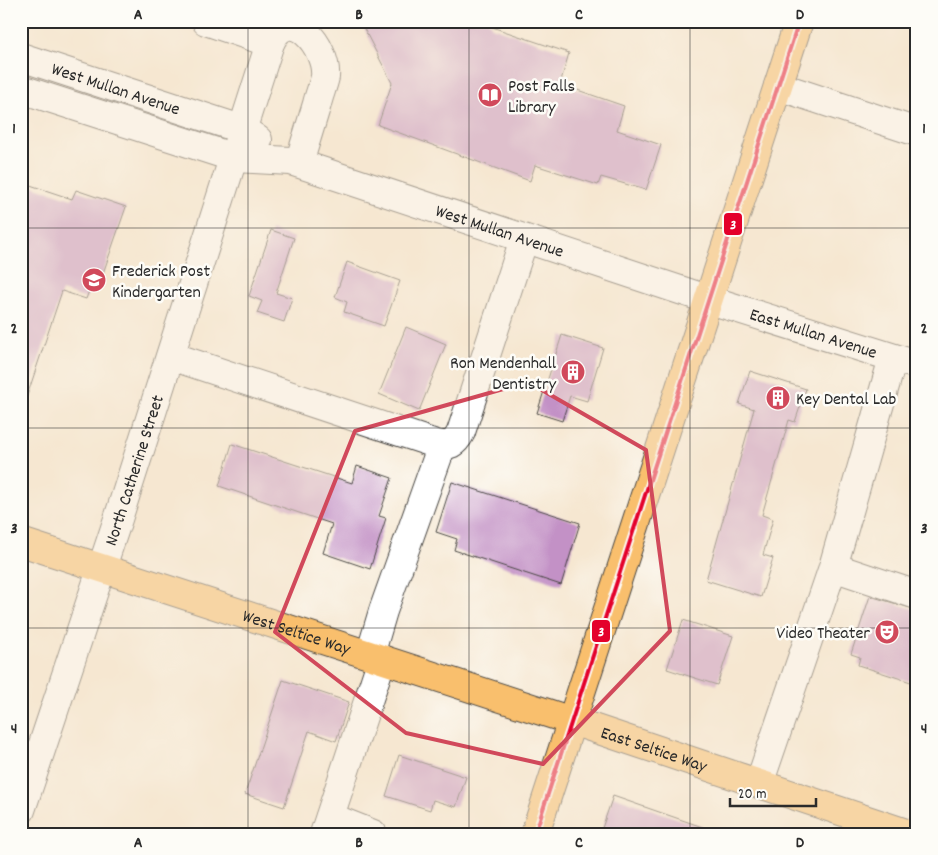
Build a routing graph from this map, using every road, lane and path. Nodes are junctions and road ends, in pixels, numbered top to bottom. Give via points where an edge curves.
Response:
1 (206, 21) edge
2 (800, 21) edge
3 (270, 43) junction
4 (21, 57) edge
5 (778, 86) junction
6 (21, 89) edge
7 (244, 130) junction
8 (917, 132) edge
9 (235, 158) junction
10 (295, 162) junction
11 (524, 239) junction
12 (710, 300) junction
13 (171, 356) junction
14 (905, 361) edge
15 (442, 445) junction
16 (21, 542) edge
17 (833, 567) junction
18 (102, 568) junction
19 (917, 595) edge
20 (376, 657) junction
21 (572, 720) junction
22 (759, 784) junction
23 (21, 810) edge
24 (327, 826) edge
25 (373, 834) edge
26 (534, 834) edge
27 (909, 834) edge

1 - 3 street
2 - 5 main road
3 - 7 street, North Catherine Street
3 - 10 street via 279,28 288,24 304,30 321,55 325,76
4 - 7 street, West Mullan Avenue
5 - 8 street
5 - 12 main road
6 - 9 street, West Mullan Avenue
7 - 9 street, North Catherine Street
7 - 10 street, West Mullan Avenue
9 - 10 street, West Mullan Avenue
9 - 13 street, North Catherine Street
10 - 11 street, West Mullan Avenue
11 - 12 street, West Mullan Avenue
11 - 15 street via 461,432 453,443
12 - 14 street, East Mullan Avenue
12 - 21 main road
13 - 15 street
13 - 18 street, North Catherine Street
14 - 17 street
15 - 20 street via 383,611
16 - 18 main road, West Seltice Way
17 - 19 street
17 - 22 street
18 - 20 main road, West Seltice Way
18 - 23 street, North Catherine Street
20 - 21 main road, West Seltice Way
20 - 24 street
21 - 22 main road, East Seltice Way
21 - 26 main road
22 - 27 main road, East Seltice Way
24 - 25 street

